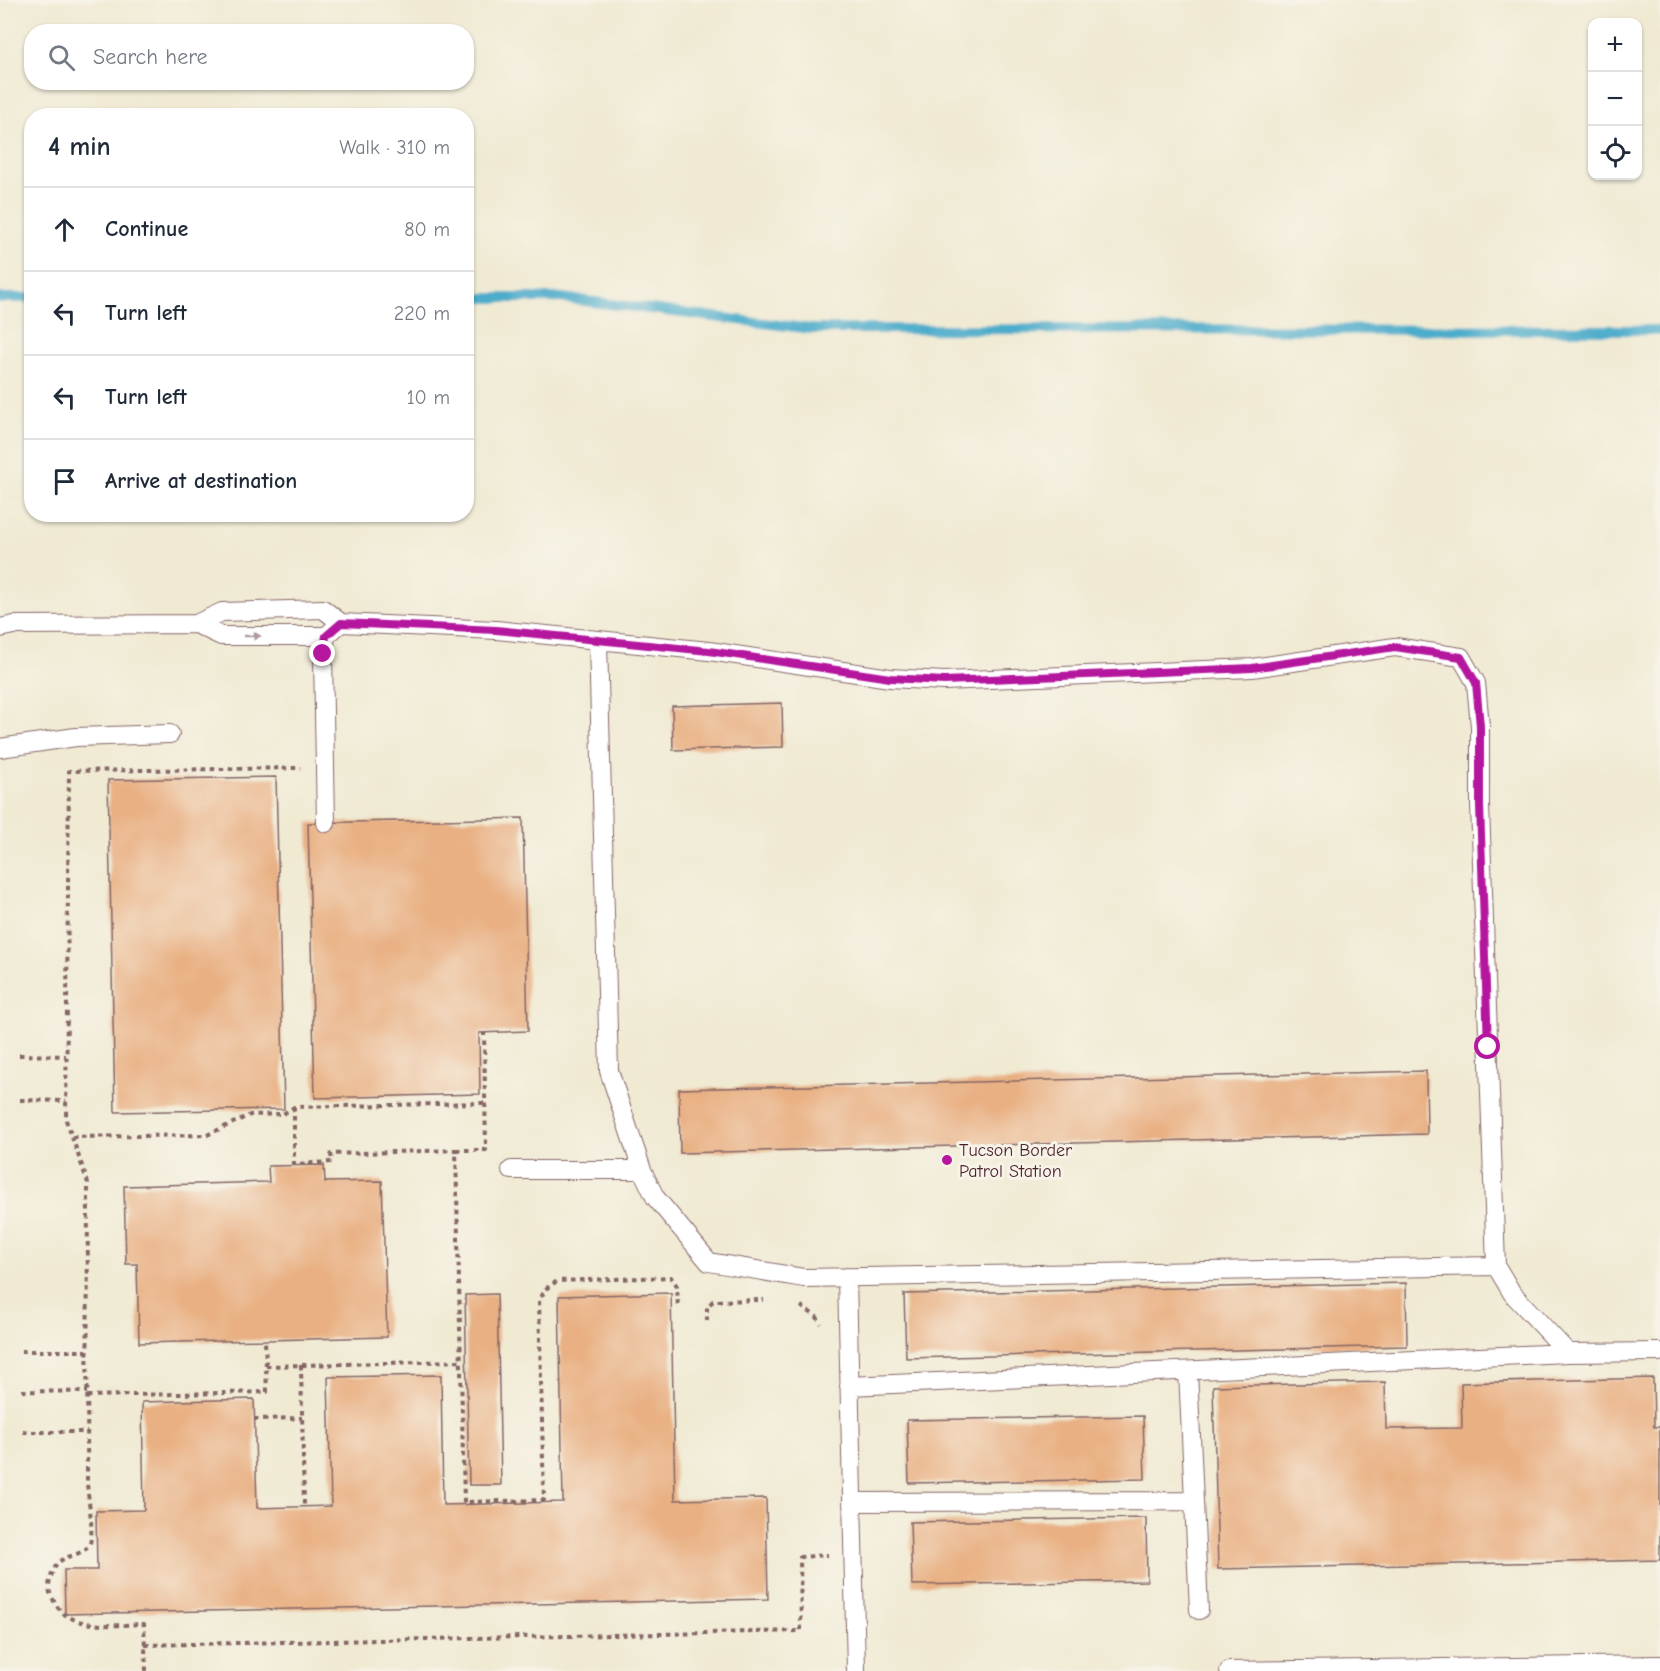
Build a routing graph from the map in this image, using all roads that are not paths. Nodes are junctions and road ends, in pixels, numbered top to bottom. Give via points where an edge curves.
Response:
1 (341, 623) junction
2 (196, 624) junction
3 (0, 628) edge
4 (326, 636) junction
5 (598, 640) junction
6 (170, 734) dead end
7 (0, 748) edge
8 (326, 823) dead end
9 (511, 1170) dead end
10 (642, 1170) junction
11 (1496, 1266) junction
12 (847, 1277) junction
13 (1660, 1352) edge
14 (1568, 1353) junction
15 (1188, 1371) junction
16 (849, 1386) junction
17 (1194, 1501) junction
18 (852, 1502) junction
19 (1199, 1610) dead end
20 (1660, 1665) edge
21 (856, 1671) edge
22 (1229, 1671) edge

1 - 2 lane via 323,609 222,612
1 - 4 lane
1 - 5 lane via 496,630
2 - 3 lane
2 -> 4 lane via 221,636
4 - 8 lane via 323,654
5 - 10 lane via 609,1071
5 - 11 lane via 709,651 890,678 944,681 1252,668 1395,647 1461,657 1476,683 1480,726
6 - 7 lane via 76,737
9 - 10 lane
10 - 12 lane via 655,1197 709,1262 804,1278
11 - 12 lane
11 - 14 lane via 1512,1293
12 - 16 lane
13 - 14 lane
14 - 15 lane
15 - 16 lane
15 - 17 lane
16 - 18 lane
17 - 18 lane
17 - 19 lane
18 - 21 lane
20 - 22 lane

